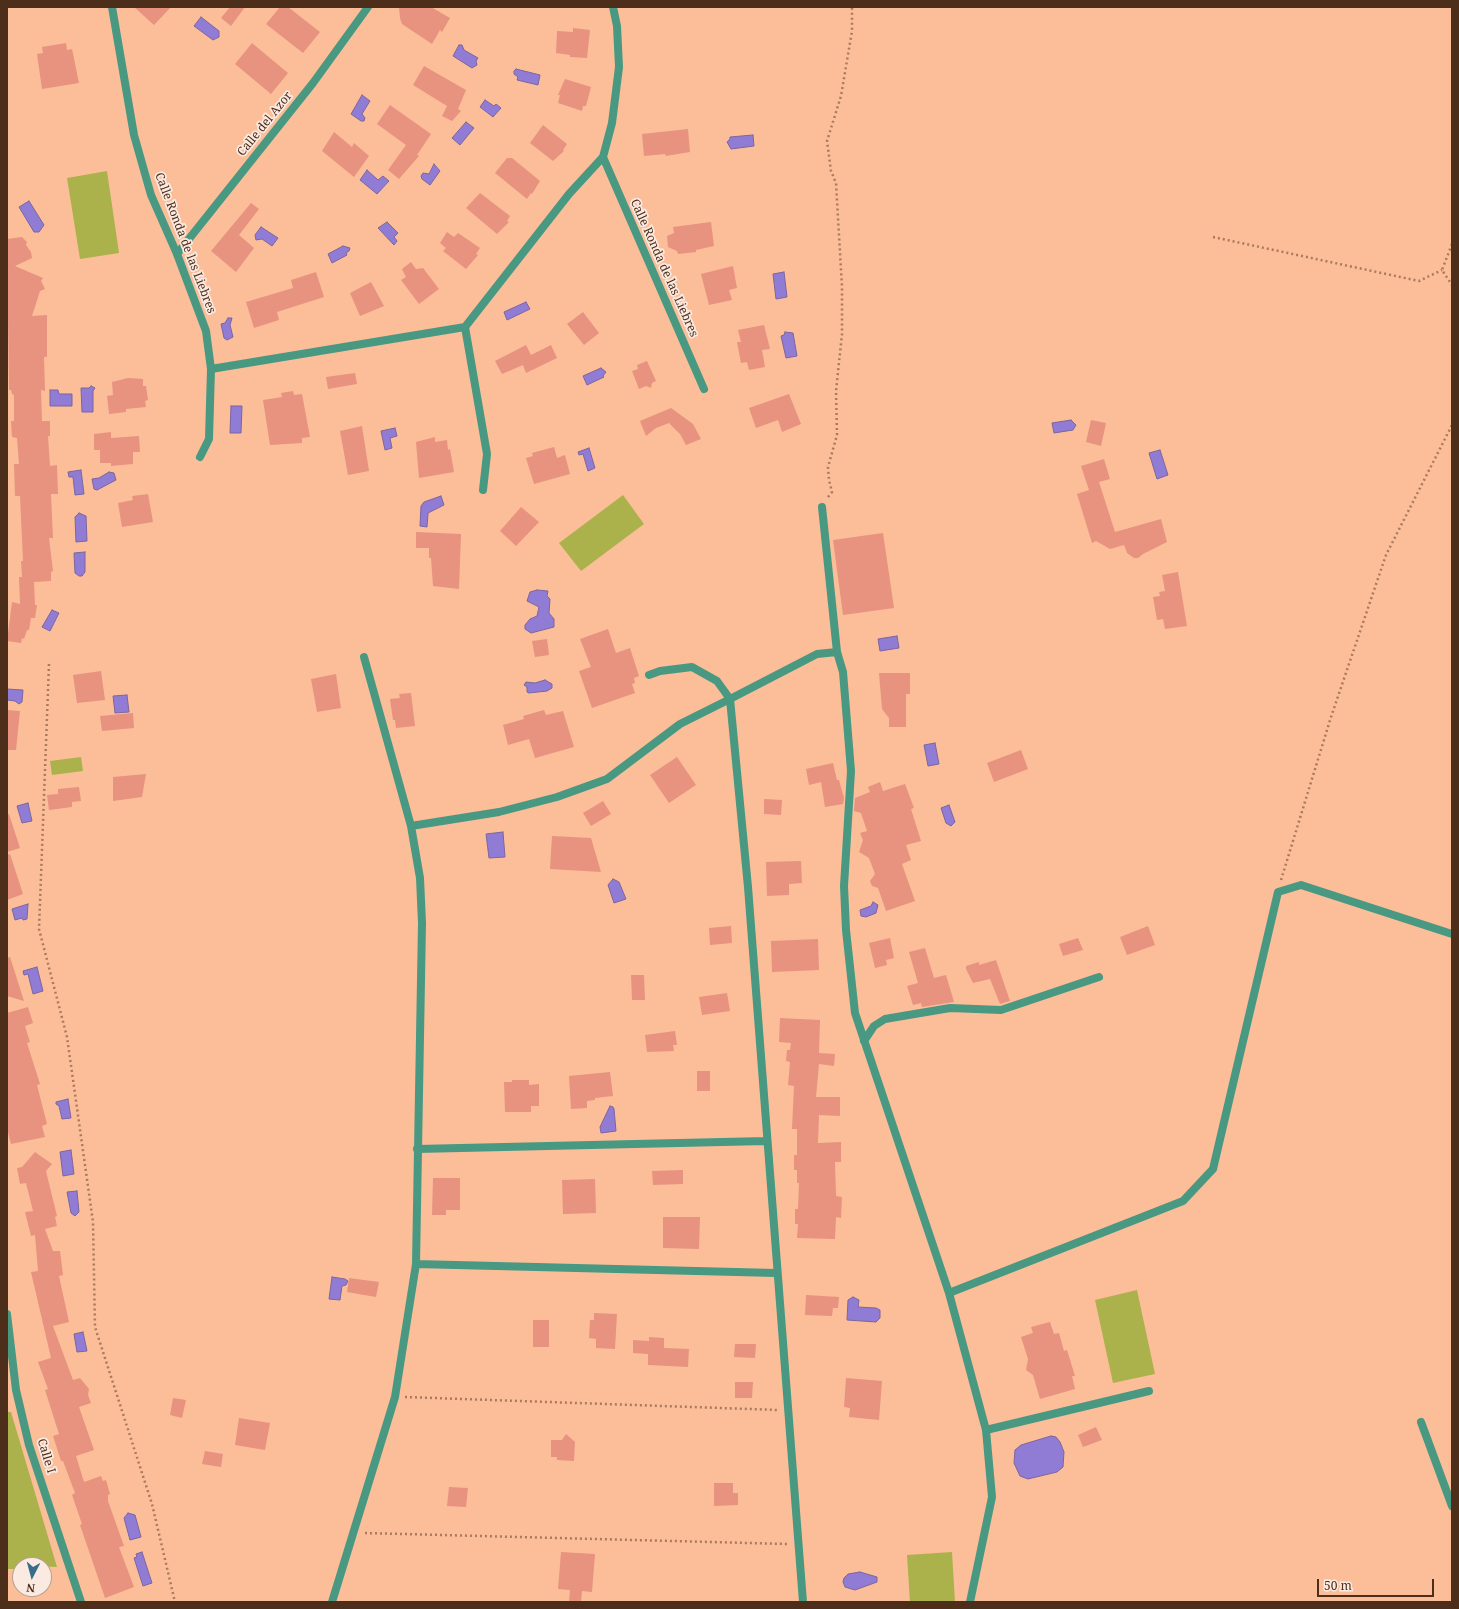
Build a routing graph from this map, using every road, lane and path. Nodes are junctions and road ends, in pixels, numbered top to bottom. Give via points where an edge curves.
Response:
1 (112, 7) edge
2 (368, 7) edge
3 (613, 7) edge
4 (852, 7) edge
5 (603, 157) junction
6 (1213, 237) dead end
7 (1452, 244) edge
8 (177, 254) junction
9 (1442, 270) junction
10 (1452, 285) edge
11 (466, 327) junction
12 (211, 369) junction
13 (704, 389) dead end
14 (1452, 425) edge
15 (200, 457) dead end
16 (483, 490) dead end
17 (822, 507) joint
18 (837, 652) junction
19 (364, 657) dead end
20 (49, 664) dead end
21 (649, 675) dead end
22 (730, 699) junction
23 (411, 826) junction
24 (1278, 892) junction
25 (1452, 934) edge
26 (1099, 977) dead end
27 (864, 1041) junction
28 (766, 1141) junction
29 (417, 1149) junction
30 (416, 1264) junction
31 (776, 1273) junction
32 (949, 1293) junction
33 (7, 1314) edge
34 (1149, 1391) dead end
35 (395, 1397) junction
36 (787, 1410) junction
37 (1421, 1422) dead end
38 (986, 1430) junction
39 (1452, 1506) edge
40 (353, 1533) junction
41 (798, 1545) junction
42 (81, 1602) edge
43 (175, 1602) edge
44 (332, 1602) edge
45 (803, 1602) edge
46 (970, 1602) edge

1 - 8 street, Calle Ronda de las Liebres via 134,135 151,195
2 - 8 street, Calle del Azor via 313,83
3 - 5 street via 617,26 619,67 612,123
4 - 17 path via 852,31 841,96 827,141 830,170 836,183 842,334 836,391 837,435 828,467 832,492
5 - 11 street via 569,194
5 - 13 street, Calle Ronda de las Liebres
6 - 9 path via 1419,281
7 - 9 path
8 - 12 street, Calle Ronda de las Liebres via 206,331
9 - 10 path
11 - 12 street
11 - 16 street via 487,454
12 - 15 street, Calle Ronda de las Liebres via 209,439
14 - 24 path via 1386,555 1331,717
17 - 18 street
18 - 22 street via 817,654
18 - 27 street via 843,672 851,771 844,886 846,930 855,1013
19 - 23 street
20 - 43 path via 39,929 67,1037 92,1214 95,1327 152,1504
21 - 22 street via 692,667 716,681
22 - 23 street via 680,724 607,778 557,797 499,812
22 - 28 street via 748,887
23 - 29 street via 420,878 422,923
24 - 25 street via 1300,885
24 - 32 street via 1213,1169 1183,1201
26 - 27 street via 1000,1010 950,1008 885,1018 874,1026
27 - 32 street
28 - 29 street
28 - 31 street
29 - 30 street
30 - 31 street
30 - 35 street
31 - 36 street
32 - 38 street
33 - 42 street, Calle I via 16,1390 29,1445
34 - 38 street
35 - 36 path
35 - 40 street
36 - 41 street
37 - 39 street
38 - 46 street via 992,1497
40 - 41 path
40 - 44 street
41 - 45 street

